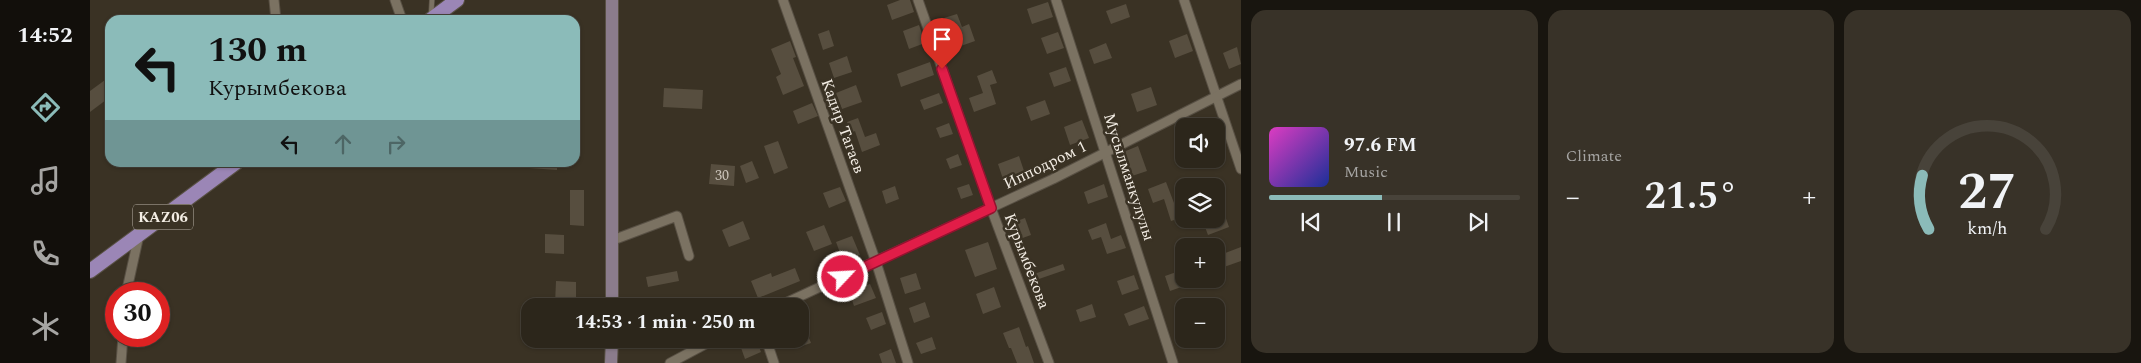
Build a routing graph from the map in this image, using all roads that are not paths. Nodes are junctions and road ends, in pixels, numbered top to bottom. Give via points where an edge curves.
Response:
1 (274, 0) edge
2 (395, 0) edge
3 (432, 0) edge
4 (457, 0) edge
5 (612, 0) edge
6 (783, 0) edge
7 (918, 0) edge
8 (1056, 0) edge
9 (1184, 0) edge
10 (276, 15) edge
11 (400, 15) edge
12 (430, 15) edge
13 (437, 15) edge
14 (1241, 84) edge
15 (1217, 96) junction
16 (1107, 152) junction
17 (230, 167) edge
18 (1241, 169) edge
19 (991, 208) junction
20 (139, 235) junction
21 (613, 240) junction
22 (689, 256) dead end
23 (876, 262) junction
24 (90, 271) edge
25 (129, 282) edge
26 (612, 298) edge
27 (797, 298) edge
28 (122, 347) edge
29 (612, 348) edge
30 (698, 348) edge
31 (769, 348) edge
32 (121, 363) edge
33 (611, 363) edge
34 (670, 363) edge
35 (774, 363) edge
36 (908, 363) edge
37 (1049, 363) edge
38 (1173, 363) edge

1 - 10 street
2 - 11 street
3 - 12 lane
4 - 13 main road
5 - 21 main road
6 - 23 street, Кадир Тагаев
7 - 19 street, Курымбекова
8 - 16 street, Мусылманкулулы
9 - 15 street
14 - 15 street, Ипподром 1
15 - 16 street, Ипподром 1
15 - 18 street
16 - 19 street, Ипподром 1
16 - 38 street, Мусылманкулулы
17 - 20 main road, KAZ06
19 - 23 street, Ипподром 1
19 - 37 street, Курымбекова
20 - 24 main road, KAZ06
20 - 25 street
21 - 22 street via 677,216
21 - 26 main road
23 - 27 street, Ипподром 1
23 - 36 street, Кадир Тагаев
28 - 32 street
29 - 33 main road
30 - 34 street
31 - 35 street

